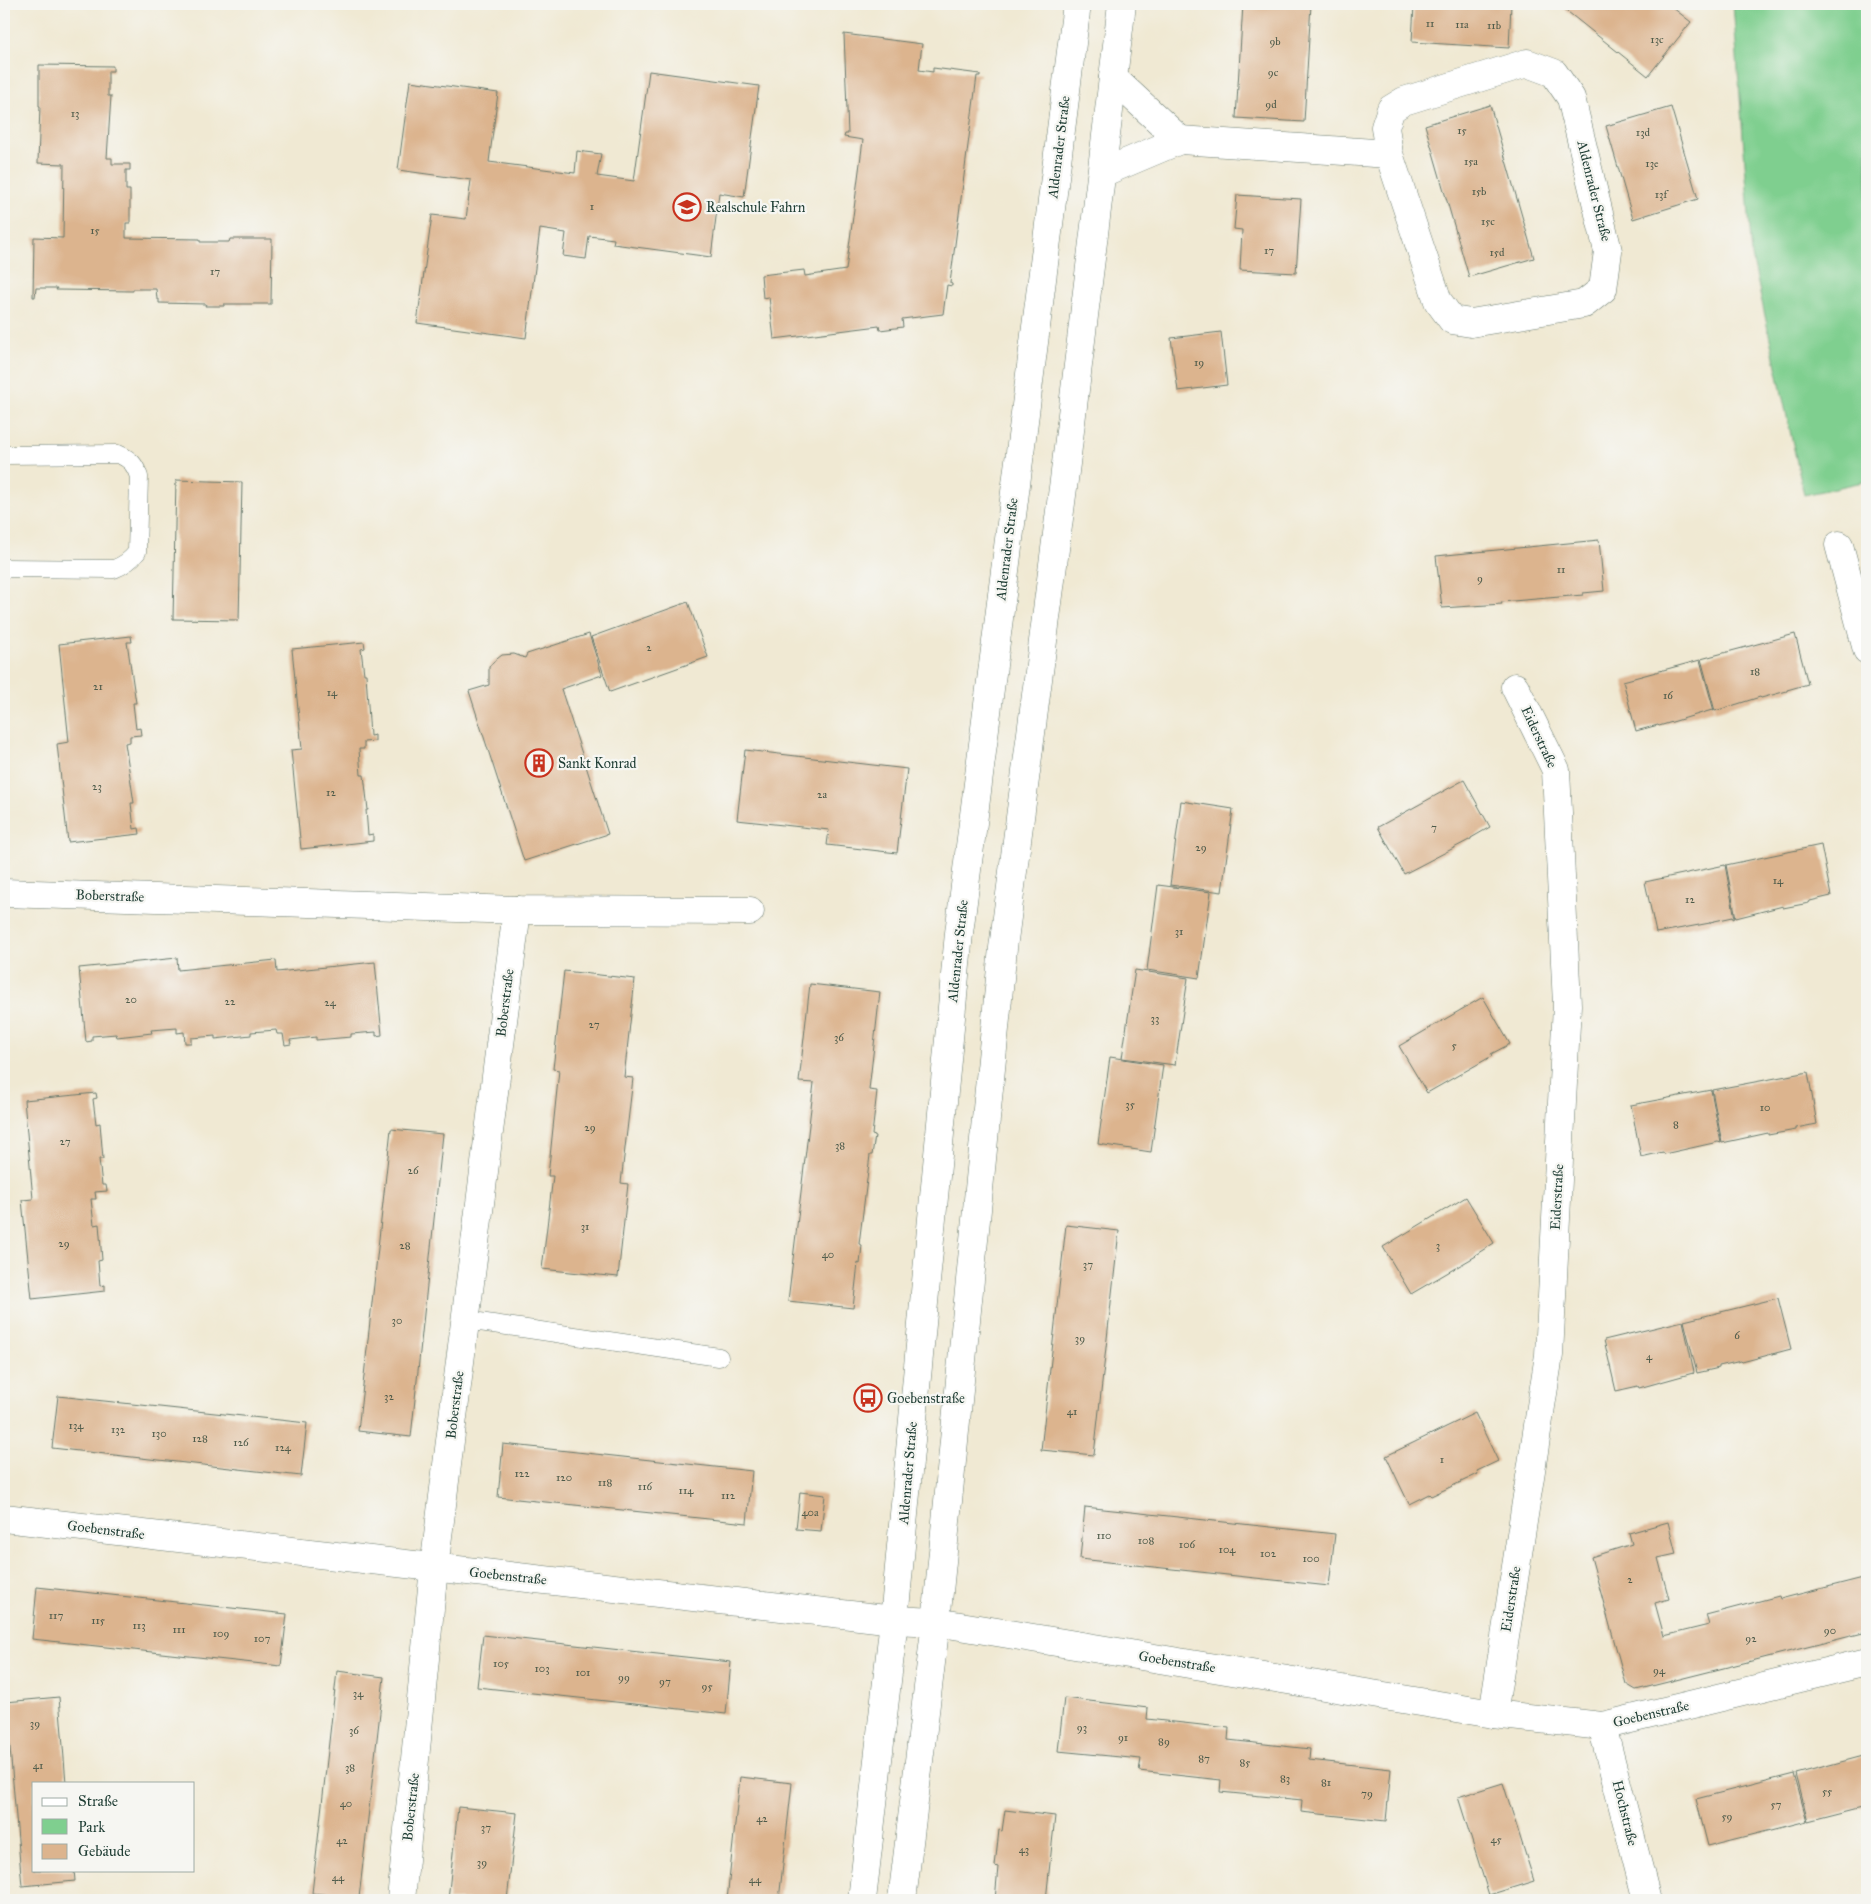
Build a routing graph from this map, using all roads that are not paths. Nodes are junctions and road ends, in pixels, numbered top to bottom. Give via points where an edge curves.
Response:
1 (1077, 4) edge
2 (1122, 4) edge
3 (1113, 78) junction
4 (1180, 140) junction
5 (1388, 154) junction
6 (1102, 173) junction
7 (4, 455) edge
8 (1839, 545) dead end
9 (4, 568) edge
10 (1867, 650) edge
11 (1515, 686) dead end
12 (4, 893) edge
13 (517, 910) junction
14 (750, 911) dead end
15 (466, 1320) junction
16 (719, 1357) dead end
17 (4, 1518) edge
18 (434, 1568) junction
19 (894, 1620) junction
20 (936, 1622) junction
21 (1867, 1662) edge
22 (1493, 1714) junction
23 (1602, 1726) junction
24 (401, 1900) edge
25 (862, 1900) edge
26 (902, 1900) edge
27 (1647, 1900) edge

1 - 19 street, Aldenrader Straße via 959,933
2 - 3 street
3 - 4 street
3 - 6 street
4 - 5 street
4 - 6 street
5 - 5 street, Aldenrader Straße via 1438,301 1452,320 1471,323 1584,304 1603,289 1608,251 1571,98 1554,73 1527,63 1404,101 1391,108 1385,127
6 - 20 street via 1003,948
7 - 9 lane via 118,454 136,466 139,477 137,552 131,561 114,568
8 - 10 street
11 - 22 street, Eiderstraße via 1556,770 1567,1005 1548,1355
12 - 13 street, Boberstraße
13 - 14 street, Boberstraße
13 - 15 street, Boberstraße
15 - 16 lane
15 - 18 street, Boberstraße
17 - 18 street, Goebenstraße
18 - 19 street, Goebenstraße
18 - 24 street, Boberstraße
19 - 20 street, Goebenstraße
19 - 25 street, Aldenrader Straße
20 - 22 street, Goebenstraße
20 - 26 street
21 - 23 street, Goebenstraße
22 - 23 street, Goebenstraße
23 - 27 street, Hochstraße

